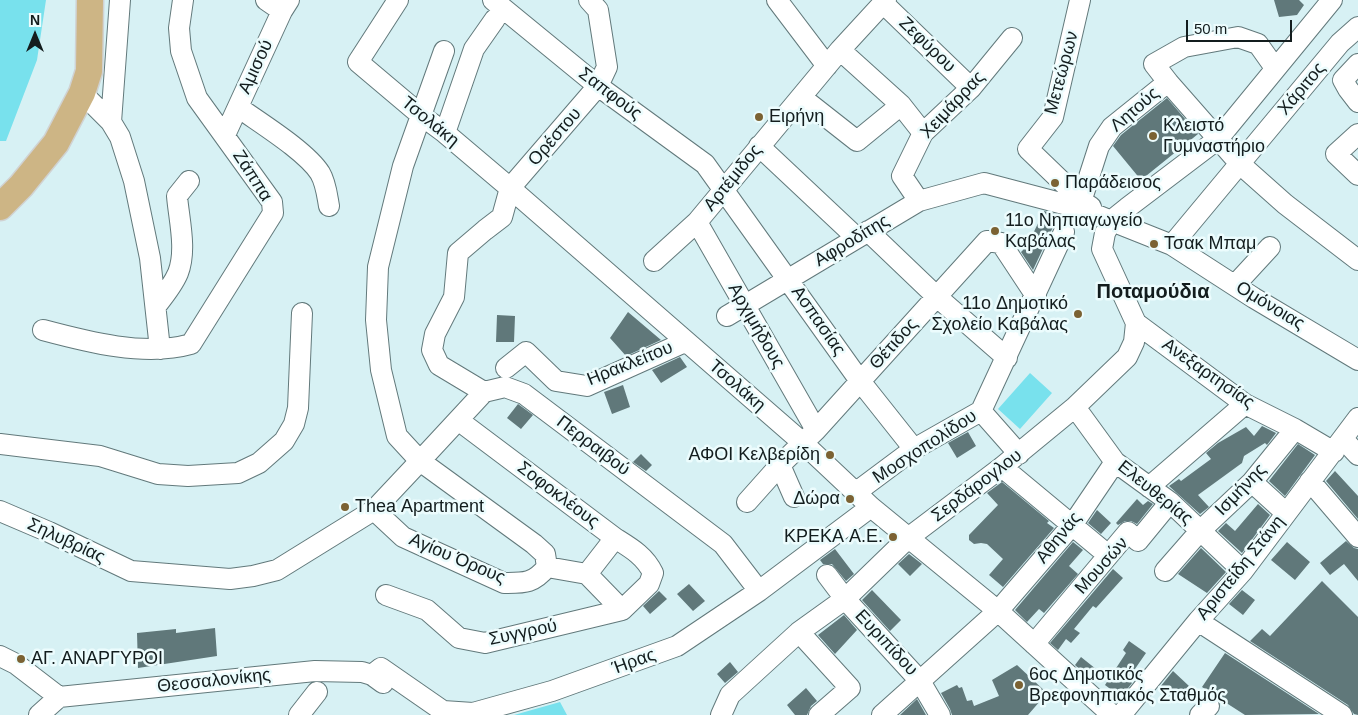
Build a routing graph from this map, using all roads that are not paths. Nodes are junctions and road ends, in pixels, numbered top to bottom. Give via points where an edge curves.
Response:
1 (90, 0) edge
2 (120, 0) edge
3 (183, 0) edge
4 (398, 0) edge
5 (589, 0) edge
6 (777, 0) edge
7 (1080, 0) edge
8 (1332, 0) edge
9 (885, 1) edge
10 (279, 4) edge
11 (494, 9) edge
12 (1358, 27) edge
13 (1012, 38) dead end
14 (840, 50) junction
15 (444, 51) dead end
16 (1358, 64) edge
17 (827, 66) junction
18 (1275, 68) junction
19 (1168, 82) junction
20 (598, 86) junction
21 (971, 88) junction
22 (82, 93) junction
23 (800, 97) junction
24 (1358, 102) edge
25 (901, 105) junction
26 (238, 107) junction
27 (422, 116) junction
28 (111, 122) junction
29 (445, 133) junction
30 (923, 133) junction
31 (1358, 134) edge
32 (225, 135) junction
33 (1218, 140) junction
34 (759, 146) junction
35 (1240, 164) junction
36 (1358, 175) edge
37 (189, 181) dead end
38 (984, 183) joint
39 (510, 188) junction
40 (724, 190) junction
41 (919, 201) junction
42 (1080, 204) junction
43 (329, 206) dead end
44 (0, 207) edge
45 (1112, 220) junction
46 (697, 222) junction
47 (1064, 232) dead end
48 (862, 234) junction
49 (1172, 245) junction
50 (1270, 247) dead end
51 (1358, 260) edge
52 (654, 261) dead end
53 (788, 278) junction
54 (1235, 286) junction
55 (936, 296) junction
56 (1036, 296) junction
57 (744, 305) junction
58 (156, 306) junction
59 (302, 313) dead end
60 (727, 316) dead end
61 (1136, 323) junction
62 (43, 330) dead end
63 (685, 342) junction
64 (160, 349) junction
65 (1007, 358) junction
66 (1358, 360) edge
67 (506, 368) dead end
68 (860, 381) junction
69 (484, 392) junction
70 (1245, 404) junction
71 (1075, 407) junction
72 (981, 411) junction
73 (1358, 418) edge
74 (458, 420) junction
75 (1295, 429) junction
76 (809, 436) junction
77 (0, 444) edge
78 (1338, 445) junction
79 (914, 449) junction
80 (1019, 454) junction
81 (1358, 455) edge
82 (420, 461) junction
83 (1115, 462) junction
84 (780, 465) junction
85 (1002, 467) junction
86 (1252, 482) junction
87 (1310, 482) junction
88 (1149, 487) junction
89 (855, 494) junction
90 (794, 497) dead end
91 (747, 502) dead end
92 (1170, 502) junction
93 (871, 507) junction
94 (374, 510) junction
95 (0, 512) edge
96 (1286, 513) junction
97 (1073, 524) junction
98 (1200, 530) junction
99 (1358, 537) edge
100 (615, 538) junction
101 (908, 538) junction
102 (1108, 555) junction
103 (546, 567) junction
104 (1165, 571) dead end
105 (1243, 571) junction
106 (587, 574) junction
107 (827, 575) dead end
108 (759, 591) junction
109 (386, 595) dead end
110 (845, 599) junction
111 (622, 610) junction
112 (998, 611) junction
113 (1198, 621) junction
114 (799, 632) junction
115 (1034, 644) junction
116 (0, 656) edge
117 (372, 675) junction
118 (920, 681) junction
119 (317, 692) dead end
120 (59, 697) junction
121 (39, 715) edge
122 (299, 715) edge
123 (427, 715) edge
124 (721, 715) edge
125 (819, 715) edge
126 (882, 715) edge
127 (940, 715) edge
128 (1112, 715) edge
129 (1121, 715) edge
130 (1342, 715) edge

1 - 22 main road via 89,71
2 - 28 street
3 - 32 street, Ζάππα via 179,28 188,74 197,98
4 - 27 street, Τσολάκη via 358,62
5 - 20 street, Ορέστου via 598,10 607,67
6 - 17 street
7 - 42 street, Μετεώρων via 1053,117 1028,149
8 - 18 street
9 - 14 street, Αρτέμιδος
9 - 21 street, Ζεφύρου
10 - 26 street, Αμισού
11 - 20 street, Σαπφούς
11 - 29 street via 474,49
12 - 35 street, Χάριτος via 1340,43
13 - 21 street, Χειμάρρας
14 - 17 street, Αρτέμιδος
14 - 25 street
15 - 27 street
16 - 24 street via 1343,80
17 - 23 street, Αρτέμιδος
18 - 19 street, Λητούς via 1258,44 1238,37 1184,47 1154,64
18 - 33 street
19 - 33 street
19 - 42 street, Λητούς via 1112,127 1099,146
20 - 39 street, Ορέστου
20 - 40 street, Σαπφούς via 705,164
21 - 30 street, Χειμάρρας
22 - 28 street
22 - 44 main road via 56,143
23 - 25 street via 857,141
23 - 34 street, Αρτέμιδος
25 - 30 street
26 - 32 street, Αμισού
26 - 43 street via 310,161 327,188
27 - 29 street, Τσολάκη
27 - 82 street via 403,166 378,267 376,320 381,370 397,436
28 - 58 street via 120,137 134,181
29 - 39 street, Τσολάκη
30 - 41 street, Χειμάρρας via 902,176
31 - 36 street via 1336,154
32 - 64 street, Ζάππα via 272,202 273,213 190,344
33 - 35 street
33 - 45 street
34 - 40 street, Αρτέμιδος
34 - 48 street
35 - 49 street, Χάριτος
35 - 51 street via 1285,204
37 - 58 street via 177,196 182,252 178,273
38 - 41 street, Αφροδίτης
38 - 42 street, Ομόνοιας
39 - 63 street, Τσολάκη
39 - 69 street via 502,217 458,253 454,297 435,334 432,350 439,365
40 - 46 street, Αρτέμιδος
40 - 53 street, Ασπασίας
41 - 48 street, Αφροδίτης
42 - 45 street, Ομόνοιας
45 - 49 street, Ομόνοιας
45 - 61 street via 1102,249
46 - 52 street, Αρτέμιδος
46 - 57 street, Αρχιμήδους
47 - 56 street, Μοσχοπολίδου
48 - 53 street, Αφροδίτης
48 - 55 street
49 - 54 street, Ομόνοιας
50 - 54 street
53 - 57 street, Αφροδίτης
53 - 68 street, Ασπασίας
54 - 66 street, Ομόνοιας
55 - 56 street, Θέτιδος via 988,241 1001,244
55 - 65 street
55 - 68 street, Θέτιδος
56 - 65 street, Μοσχοπολίδου
57 - 60 street, Αφροδίτης
57 - 76 street, Αρχιμήδους
58 - 64 street
59 - 77 street via 298,408 294,424 284,441 259,463 238,473 158,474 100,456
61 - 70 street, Ανεξαρτησίας
61 - 71 street, Σερδάρογλου via 1134,342 1127,357
62 - 64 street via 86,340
63 - 67 street, Ηρακλείτου via 587,386 556,380 526,352
63 - 76 street, Τσολάκη
65 - 72 street, Μοσχοπολίδου
68 - 76 street, Θέτιδος
68 - 79 street, Ασπασίας
69 - 74 street
69 - 108 street, Περραιβού via 505,387 524,394 723,544
70 - 75 street, Ανεξαρτησίας
70 - 88 street
71 - 80 street, Σερδάρογλου
71 - 83 street, Ελευθερίας
72 - 79 street, Μοσχοπολίδου
72 - 80 street
73 - 78 street, Αριστείδη Στάνη
74 - 82 street
74 - 100 street, Σοφοκλέους
75 - 78 street, Ανεξαρτησίας
75 - 86 street, Ισμήνης
76 - 84 street, Θέτιδος
76 - 89 street, Τσολάκη
78 - 81 street, Ανεξαρτησίας
78 - 87 street, Αριστείδη Στάνη
79 - 89 street, Μοσχοπολίδου
80 - 85 street, Σερδάρογλου
82 - 94 street
82 - 103 street via 534,544 545,554
83 - 88 street, Ελευθερίας
83 - 97 street, Αθηνάς
84 - 90 street
84 - 91 street, Θέτιδος
85 - 97 street
85 - 101 street, Σερδάρογλου
86 - 96 street
86 - 98 street, Ισμήνης
87 - 96 street, Αριστείδη Στάνη
87 - 99 street
88 - 92 street, Ελευθερίας
89 - 93 street, Τσολάκη
92 - 98 street, Ελευθερίας
92 - 102 street, Μουσών via 1138,541 1128,532
93 - 101 street, Τσολάκη
93 - 108 street, Ήρας
94 - 95 street, Σηλυβρίας via 277,570 230,579 131,571
94 - 103 street, Αγίου Όρους via 403,537 504,583 522,583 538,578
96 - 105 street, Αριστείδη Στάνη
97 - 102 street
97 - 112 street, Αθηνάς
98 - 104 street, Ισμήνης
98 - 105 street, Ελευθερίας
100 - 106 street
100 - 111 street, Σοφοκλέους via 638,553 653,573 649,584
101 - 110 street, Σερδάρογλου
101 - 112 street, Τσολάκη
102 - 115 street, Μουσών
103 - 106 street
105 - 113 street, Αριστείδη Στάνη
106 - 111 street
107 - 110 street, Ευριπίδου
108 - 117 street, Ήρας via 677,646 552,691 473,713 443,711 381,668
109 - 111 street, Συγγρού via 427,610 459,638 485,643
110 - 114 street, Σερδάρογλου
110 - 118 street, Ευριπίδου
112 - 115 street, Τσολάκη
112 - 118 street, Αθηνάς
113 - 129 street, Αριστείδη Στάνη
113 - 130 street
114 - 124 street, Σερδάρογλου via 730,695
114 - 125 street via 850,688
115 - 128 street, Τσολάκη
116 - 120 street via 16,664
117 - 120 street, Θεσσαλονίκης via 315,671
117 - 123 street, Θεσσαλονίκης
118 - 126 street, Αθηνάς
118 - 127 street, Ευριπίδου
119 - 122 street
120 - 121 street

